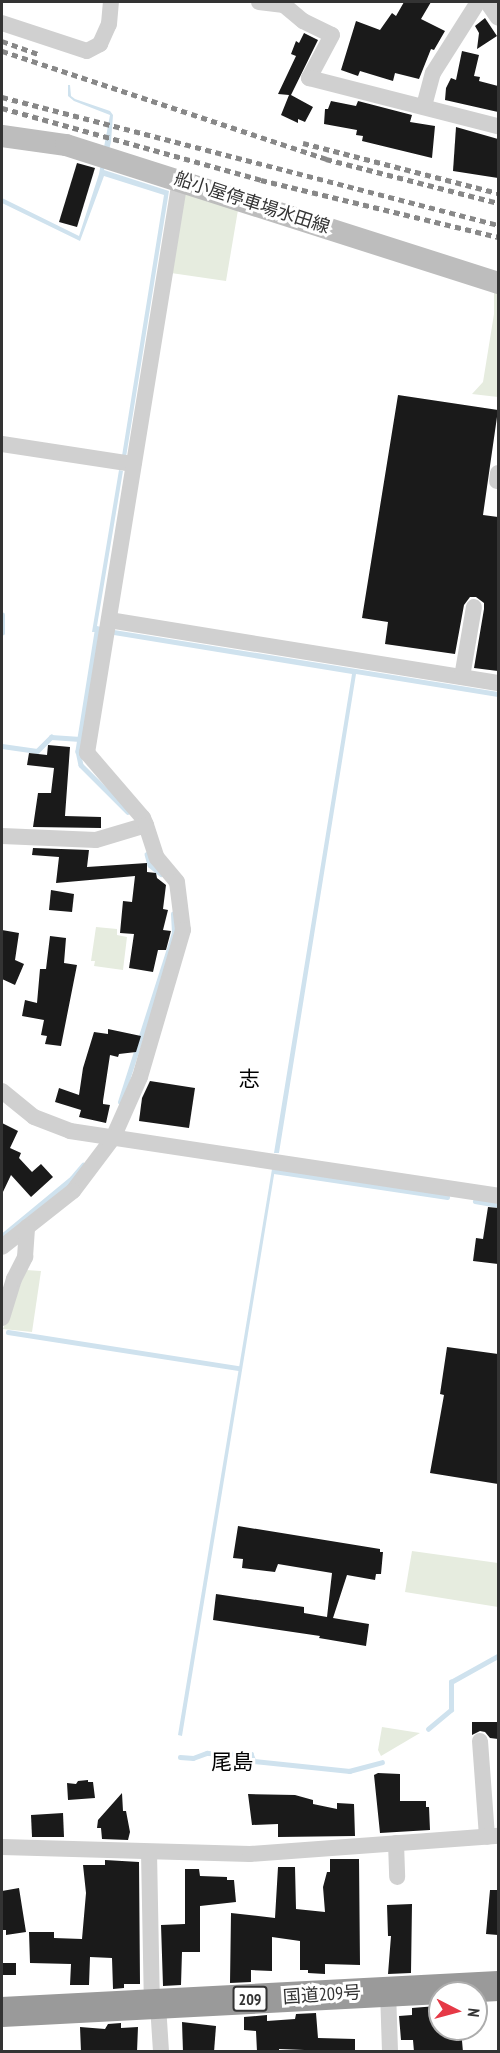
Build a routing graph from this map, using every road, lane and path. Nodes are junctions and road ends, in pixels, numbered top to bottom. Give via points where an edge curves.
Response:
1 (111, 2) edge
2 (259, 2) edge
3 (478, 2) edge
4 (487, 2) edge
5 (498, 18) edge
6 (2, 23) edge
7 (424, 105) junction
8 (498, 126) edge
9 (2, 136) edge
10 (180, 180) junction
11 (498, 283) edge
12 (2, 444) edge
13 (133, 464) junction
14 (474, 607) dead end
15 (109, 620) junction
16 (462, 677) junction
17 (498, 683) edge
18 (146, 825) junction
19 (2, 836) edge
20 (2, 1091) edge
21 (113, 1138) junction
22 (498, 1196) edge
23 (27, 1227) junction
24 (2, 1247) edge
25 (2, 1318) edge
26 (480, 1741) dead end
27 (493, 1836) edge
28 (396, 1843) junction
29 (2, 1847) edge
30 (149, 1852) junction
31 (397, 1877) dead end
32 (498, 1986) edge
33 (388, 1991) junction
34 (155, 2005) junction
35 (2, 2012) edge
36 (161, 2052) edge
37 (390, 2052) edge

1 - 6 street via 109,24 100,44 87,51
2 - 7 street via 284,5 303,21 332,35 309,78
3 - 7 street via 433,73
4 - 5 street
7 - 8 street
9 - 10 main road, 船小屋停車場水田線 via 66,145
10 - 11 main road, 船小屋停車場水田線
10 - 13 street
12 - 13 street
13 - 15 street
14 - 16 street
15 - 16 street
15 - 18 street via 87,753
16 - 17 street
18 - 19 street via 96,840
18 - 21 street via 157,858 177,882 183,930 140,1077
20 - 21 street via 34,1117 70,1131
21 - 22 street
21 - 23 street via 73,1191
23 - 24 street
23 - 25 street via 25,1257
26 - 27 street
27 - 28 street
28 - 30 street via 250,1854
28 - 31 street
29 - 30 street
30 - 34 street
32 - 33 highway, 国道209号 / 209
33 - 34 highway, 国道209号 / 209
33 - 37 street
34 - 35 highway, 国道209号 / 209
34 - 36 street

